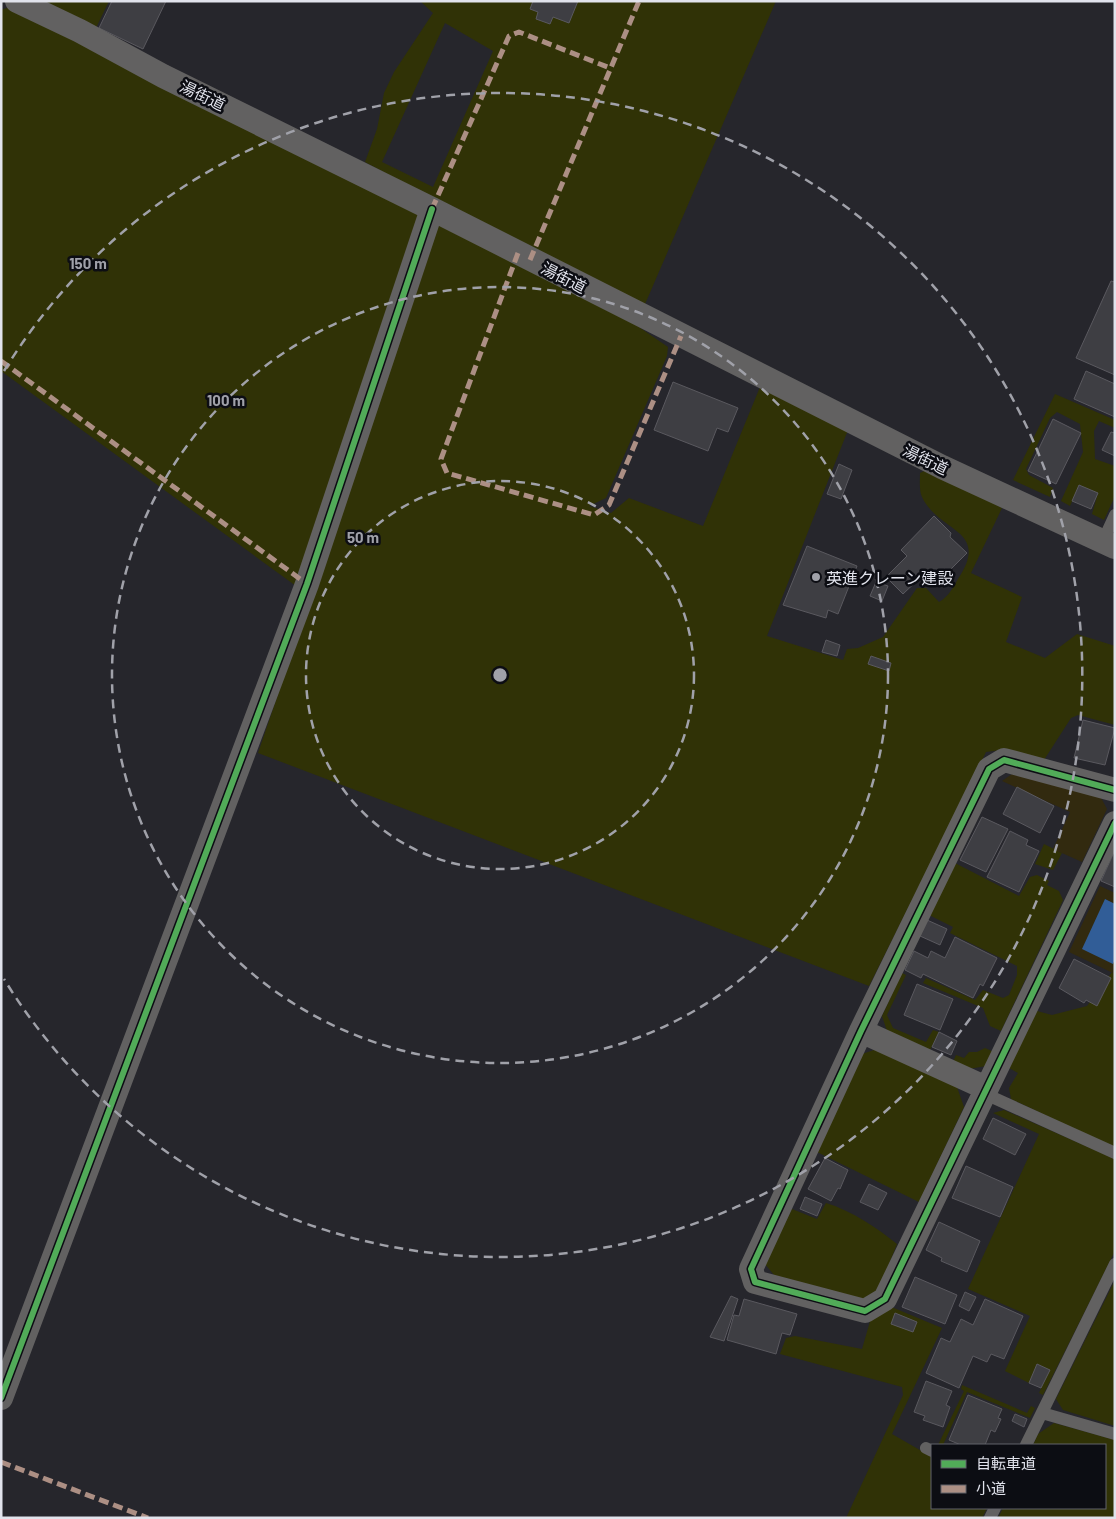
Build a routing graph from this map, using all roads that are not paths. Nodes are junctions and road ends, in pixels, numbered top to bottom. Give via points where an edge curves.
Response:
1 (17, 1) edge
2 (432, 208) junction
3 (1115, 514) edge
4 (1109, 544) edge
5 (1115, 790) edge
6 (1115, 823) edge
7 (862, 1031) junction
8 (984, 1090) junction
9 (1115, 1153) edge
10 (1115, 1264) edge
11 (1, 1398) edge
12 (1042, 1413) junction
13 (1115, 1434) edge
14 (1026, 1444) edge

1 - 2 street, 湯街道
2 - 4 street, 湯街道 via 942,467
2 - 11 street via 307,584
3 - 4 lane
5 - 7 street via 1004,760 989,768
6 - 8 street
7 - 8 street
7 - 8 street via 752,1269 756,1282 865,1311 885,1299
8 - 9 lane
10 - 12 lane
12 - 13 lane
12 - 14 lane

